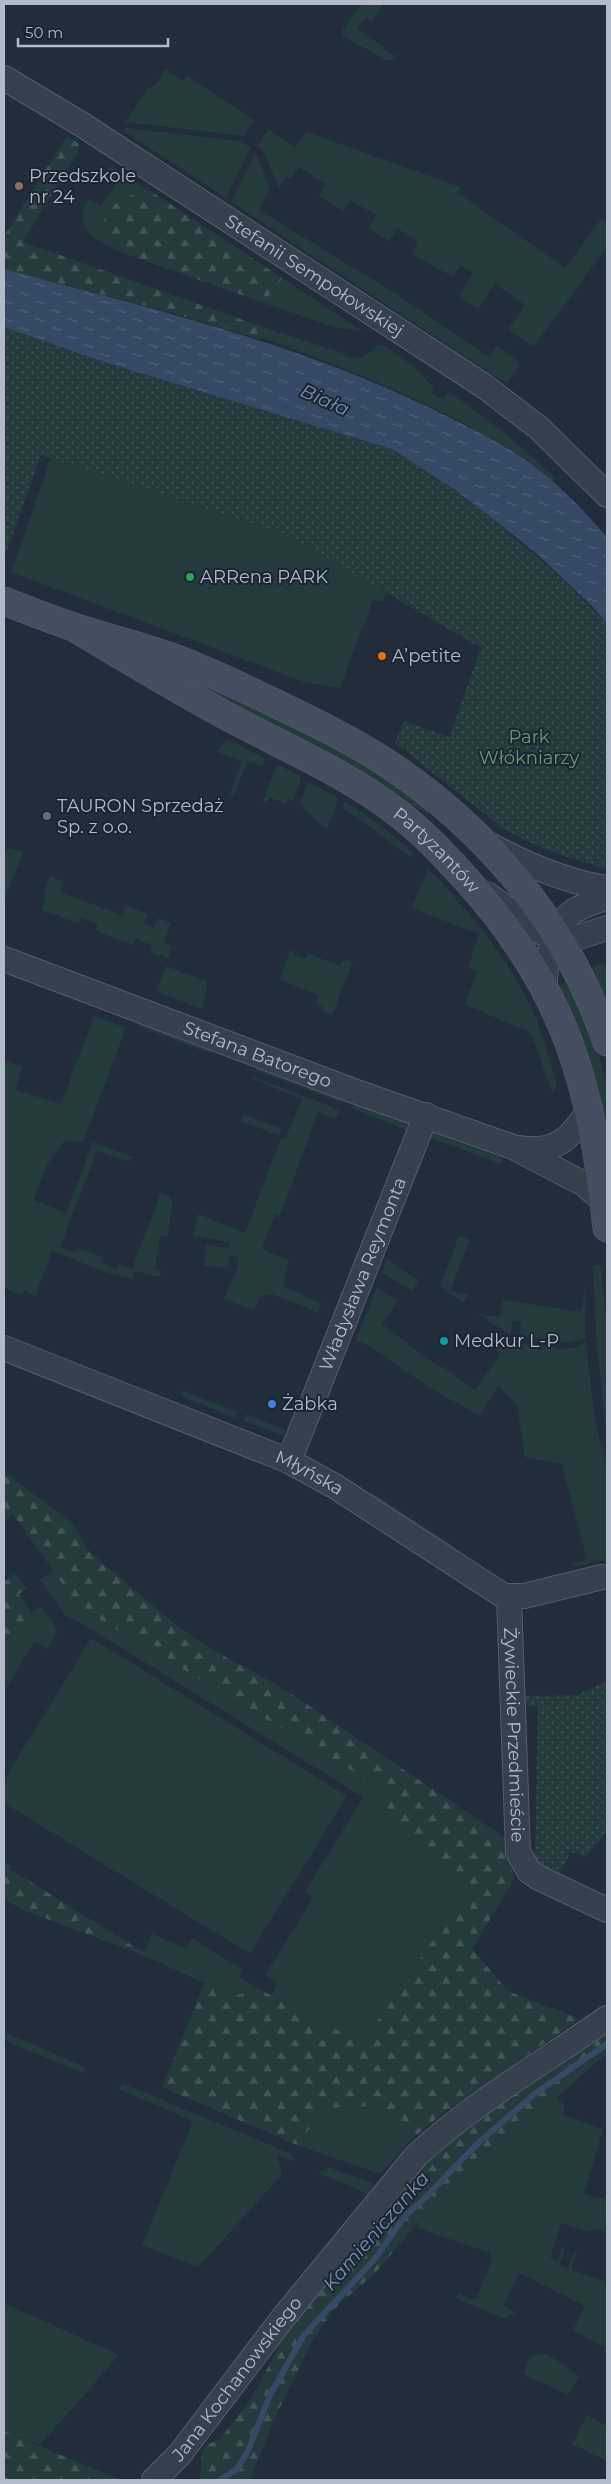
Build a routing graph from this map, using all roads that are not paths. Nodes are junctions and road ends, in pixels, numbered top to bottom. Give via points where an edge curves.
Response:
1 (4, 78) edge
2 (607, 495) edge
3 (4, 601) edge
4 (75, 628) junction
5 (480, 839) junction
6 (462, 875) junction
7 (607, 888) edge
8 (607, 898) edge
9 (607, 928) edge
10 (557, 935) junction
11 (4, 959) edge
12 (545, 986) junction
13 (607, 1042) edge
14 (590, 1109) junction
15 (426, 1115) junction
16 (513, 1146) junction
17 (604, 1201) junction
18 (607, 1228) edge
19 (4, 1348) edge
20 (288, 1460) junction
21 (602, 1577) dead end
22 (509, 1597) junction
23 (607, 1910) edge
24 (607, 2018) edge
25 (154, 2480) edge

1 - 2 street, Stefanii Sempołowskiej via 81,124 484,386 539,428
3 - 4 main road, Partyzantów
4 - 5 main road, Partyzantów via 196,667 331,731 418,785
4 - 6 main road, Partyzantów via 394,810
5 - 7 street via 568,880
5 - 10 main road, Partyzantów
6 - 10 street via 531,927
6 - 12 main road, Partyzantów via 509,930
8 - 10 street via 574,911
9 - 10 street via 573,939
10 - 12 street via 546,960
10 - 13 main road, Partyzantów via 585,984
11 - 15 street, Stefana Batorego via 351,1090
12 - 14 main road, Partyzantów via 568,1038
14 - 16 street, Stefana Batorego via 575,1130 556,1146 539,1150
14 - 17 main road, Partyzantów
15 - 16 street, Stefana Batorego
15 - 20 street, Władysława Reymonta
16 - 17 street, Stefana Batorego via 584,1184
17 - 18 main road, Partyzantów
19 - 20 street, Młyńska
20 - 22 street, Młyńska via 336,1487 499,1594
21 - 22 street
22 - 23 street, Żywieckie Przedmieście via 518,1852 529,1871 539,1878
24 - 25 street, Jana Kochanowskiego via 478,2105 416,2156 282,2319 180,2454

